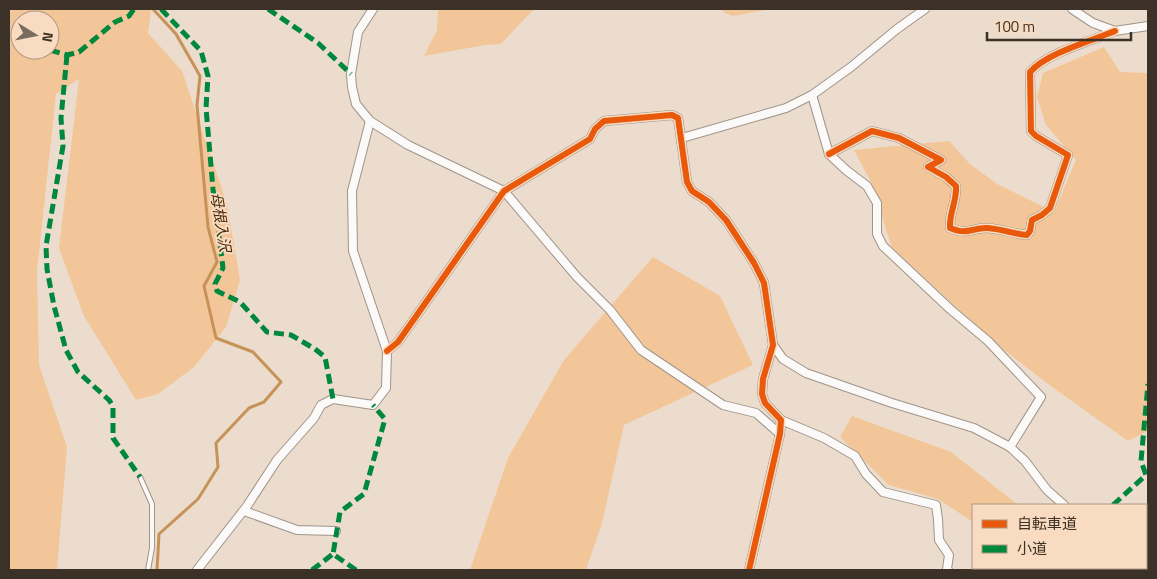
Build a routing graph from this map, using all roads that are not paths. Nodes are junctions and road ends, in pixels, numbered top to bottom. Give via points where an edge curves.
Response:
1 (373, 9) edge
2 (925, 9) edge
3 (1072, 9) edge
4 (1148, 26) edge
5 (1115, 30) junction
6 (812, 95) junction
7 (370, 121) junction
8 (682, 138) junction
9 (829, 154) junction
10 (504, 191) junction
11 (773, 345) junction
12 (387, 351) junction
13 (781, 420) junction
14 (780, 434) junction
15 (1010, 447) junction
16 (140, 477) dead end
17 (1063, 504) edge
18 (244, 511) junction
19 (336, 531) dead end
20 (148, 570) edge
21 (198, 570) edge
22 (749, 570) edge
23 (948, 570) edge

1 - 7 street via 358,32 351,74 356,104
2 - 6 street
3 - 5 street via 1093,23
4 - 5 street
5 - 9 street via 1049,58 1030,72 1030,131 1068,155 1050,208 1032,220 1027,236 986,228 970,232 950,228 949,217 956,186 928,167 942,160 899,138 872,131
6 - 8 street via 786,108
6 - 9 street
7 - 10 street via 408,145
7 - 12 street via 352,191 353,251
8 - 10 street via 678,118 672,115 604,121 590,139
8 - 11 street via 687,182 692,191 709,202 726,220 764,283
9 - 15 street via 867,186 878,203 877,234 883,246 988,341 1041,397
10 - 12 street via 398,342
10 - 14 street via 577,277 610,310 641,350 723,405 756,413
11 - 13 street via 762,394 765,403
11 - 15 street via 783,359 806,373 974,428
12 - 18 street via 386,388 373,405 333,399 322,405 277,460
13 - 14 street
13 - 23 street via 824,438 855,456 883,492 936,505 939,540 948,555
14 - 22 street
15 - 17 street
16 - 20 lane via 152,504 152,548
18 - 19 street via 297,530
18 - 21 street

